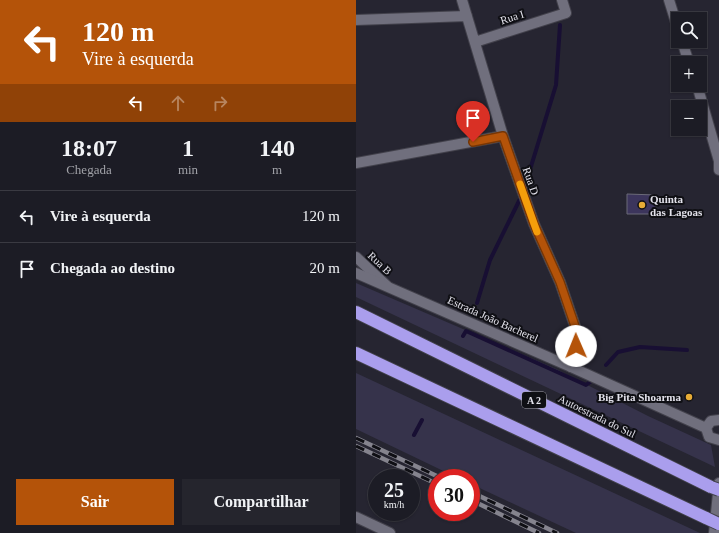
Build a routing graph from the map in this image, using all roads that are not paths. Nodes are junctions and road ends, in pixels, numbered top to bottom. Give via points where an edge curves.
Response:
1 (462, 0) edge
2 (562, 0) edge
3 (668, 0) edge
4 (672, 12) edge
5 (467, 16) junction
6 (356, 20) edge
7 (475, 42) junction
8 (699, 92) edge
9 (503, 136) junction
10 (356, 163) edge
11 (719, 170) edge
12 (356, 257) edge
13 (356, 273) edge
14 (387, 286) junction
15 (356, 312) edge
16 (356, 353) edge
17 (570, 367) junction
18 (719, 420) edge
19 (706, 428) junction
20 (719, 441) edge
21 (716, 487) edge
22 (356, 517) edge
23 (719, 524) edge
24 (390, 533) edge
25 (714, 533) edge

1 - 5 street, Rua D
2 - 7 street, Rua I via 566,13
3 - 4 street
5 - 6 street
5 - 7 street, Rua D
7 - 9 street, Rua D
8 - 11 street
9 - 10 street
9 - 17 street, Rua D via 534,224 560,282 578,335
12 - 14 street, Rua B
13 - 14 street, Estrada João Bacherel
14 - 17 street, Estrada João Bacherel
15 - 21 highway, Autoestrada do Sul / A 2
16 - 23 highway, bridge
17 - 19 street, Estrada João Bacherel
18 - 19 street via 711,421
19 - 20 street via 710,437
21 - 25 street
22 - 24 street

